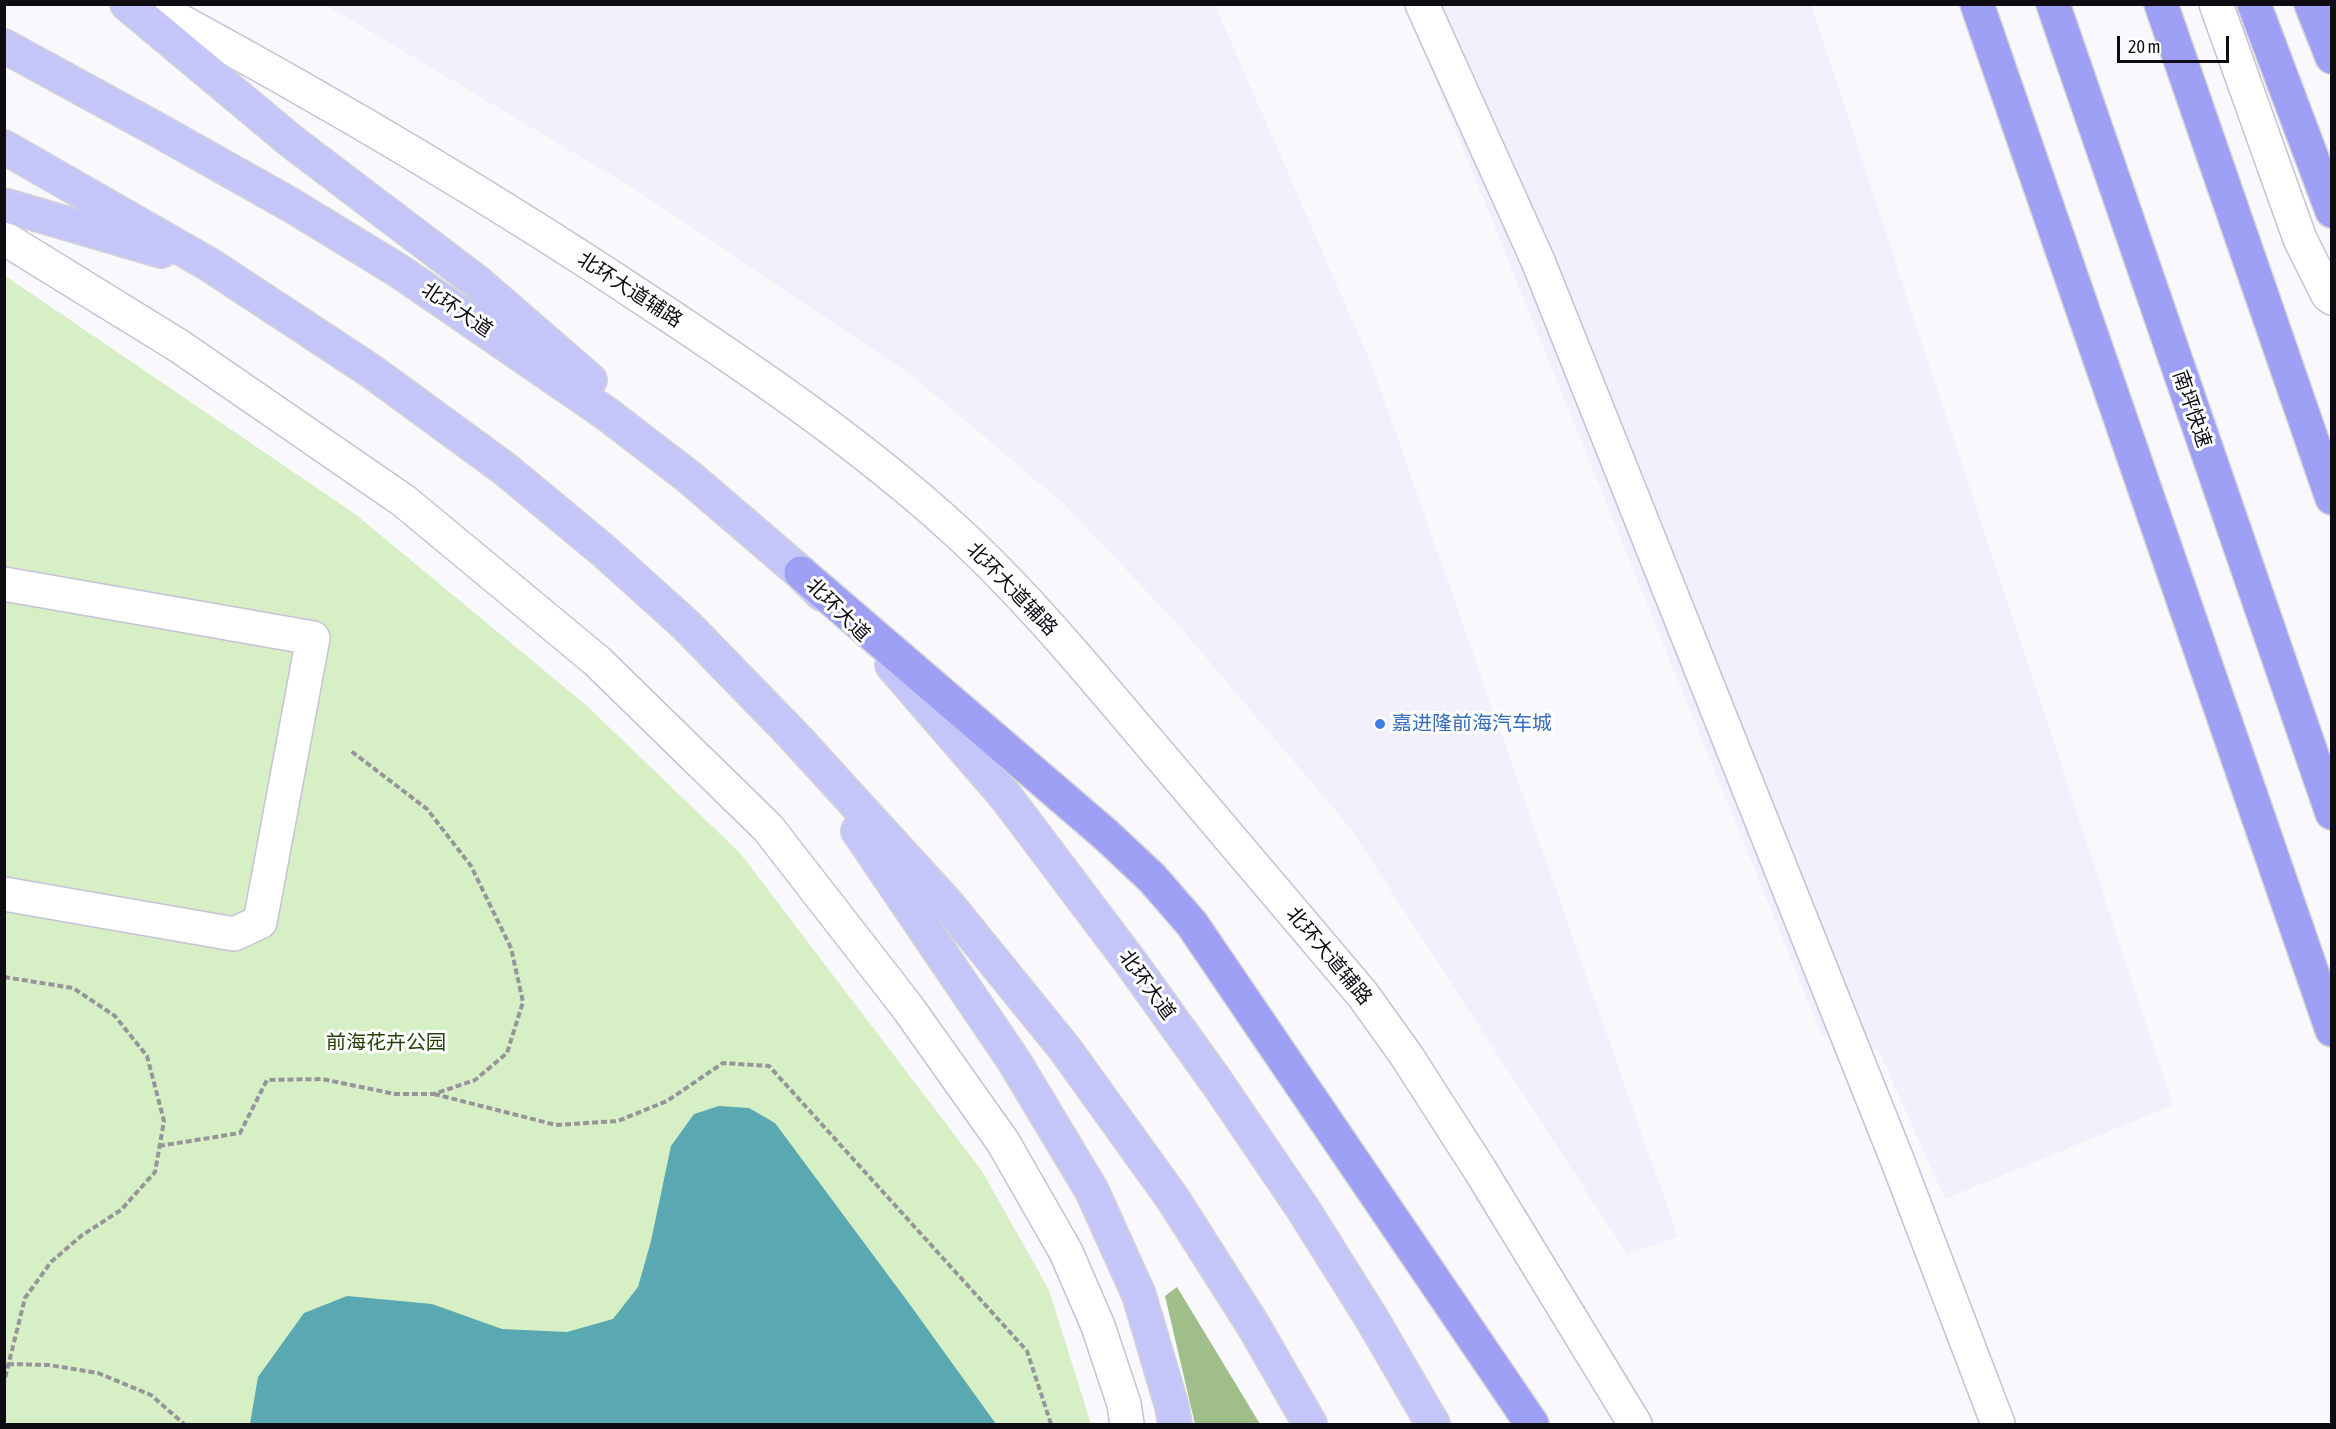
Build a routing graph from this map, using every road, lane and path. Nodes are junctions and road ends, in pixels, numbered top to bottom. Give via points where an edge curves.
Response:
1 (127, 4) edge
2 (148, 4) edge
3 (1422, 4) edge
4 (1977, 4) edge
5 (2053, 4) edge
6 (2161, 4) edge
7 (2216, 4) edge
8 (2254, 4) edge
9 (2312, 4) edge
10 (4, 46) edge
11 (2331, 57) edge
12 (4, 147) edge
13 (4, 205) edge
14 (2331, 211) edge
15 (4, 238) edge
16 (210, 265) junction
17 (2330, 300) edge
18 (2331, 498) edge
19 (801, 573) junction
20 (4, 584) edge
21 (794, 735) junction
22 (351, 751) dead end
23 (2331, 813) edge
24 (4, 894) edge
25 (4, 977) edge
26 (2331, 1030) edge
27 (434, 1094) junction
28 (159, 1146) junction
29 (8, 1364) junction
30 (4, 1382) edge
31 (184, 1425) edge
32 (1051, 1425) edge
33 (1127, 1425) edge
34 (1175, 1425) edge
35 (1310, 1425) edge
36 (1432, 1425) edge
37 (1532, 1425) edge
38 (1635, 1425) edge
39 (1998, 1425) edge

1 - 19 main road via 291,141 477,282
2 - 38 street, 北环大道辅路 via 248,57 479,192 610,276 739,362 853,446 952,528 1036,609 1364,995 1480,1170
3 - 39 street via 1538,261 1898,1162
4 - 26 highway
5 - 23 highway, 南坪快速
6 - 18 highway
7 - 17 street via 2300,239
8 - 14 highway
9 - 11 highway
10 - 19 main road, 北环大道 via 188,146 399,271 607,414 689,477
12 - 16 main road
13 - 16 main road
15 - 33 street via 179,346 404,501 597,662 768,828 908,1008 1003,1142 1066,1251 1098,1326 1124,1404
16 - 21 main road via 371,371 505,469 686,625
19 - 36 main road, 北环大道 via 887,659 999,788 1132,964 1303,1209
19 - 37 highway via 1105,834 1152,878 1192,924
20 - 24 street via 313,638 260,922 234,934
21 - 34 main road via 1014,1061 1092,1191 1139,1295
21 - 35 main road via 949,906 1065,1049 1173,1199 1253,1325
22 - 27 path via 427,809 471,866 511,948 523,1002 507,1053 475,1080
25 - 28 path via 73,988 115,1016 147,1056 164,1121
27 - 28 path via 395,1094 322,1079 267,1080 240,1133
27 - 32 path via 556,1125 618,1120 667,1101 723,1063 769,1066 1027,1351
28 - 29 path via 154,1173 128,1203 51,1262 25,1298
29 - 30 path
29 - 31 path via 49,1365 98,1373 151,1395

